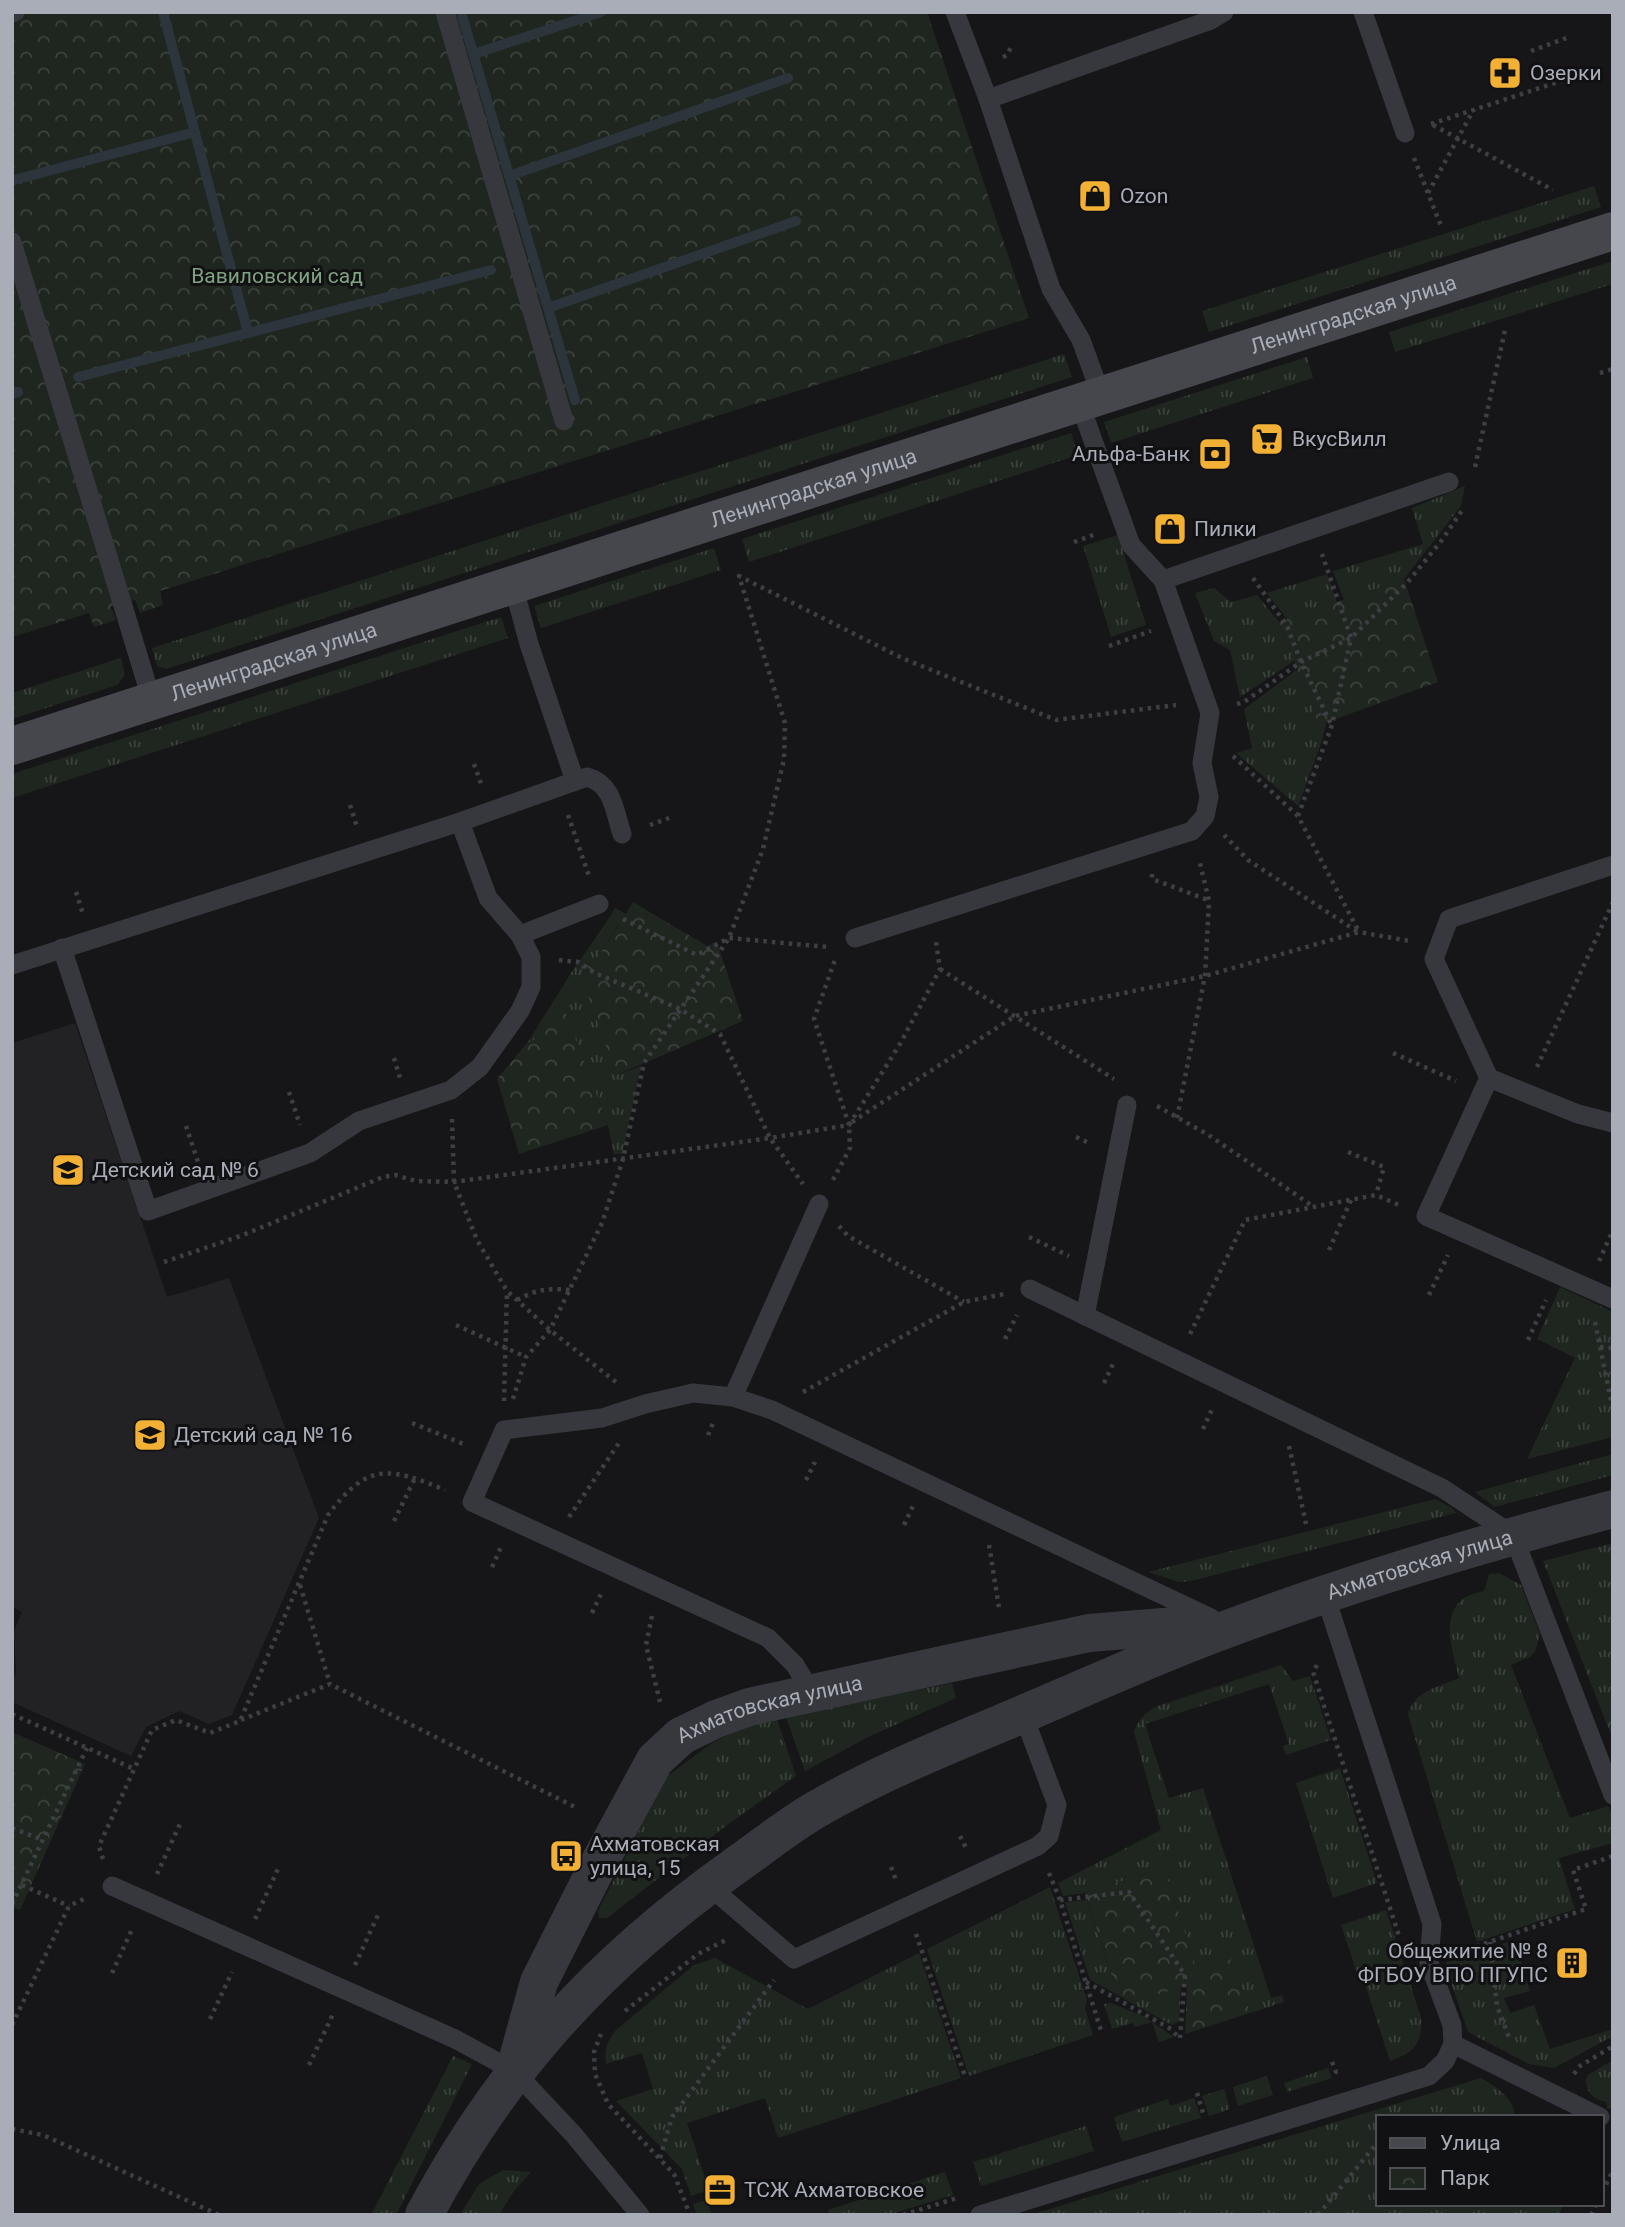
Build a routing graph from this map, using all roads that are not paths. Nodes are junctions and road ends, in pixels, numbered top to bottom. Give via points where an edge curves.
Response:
1 (444, 12) edge
2 (955, 12) edge
3 (1224, 12) edge
4 (1363, 12) edge
5 (988, 99) junction
6 (1413, 130) road end
7 (1613, 231) edge
8 (12, 242) edge
9 (1090, 399) junction
10 (564, 421) dead end
11 (1449, 482) dead end
12 (1163, 580) junction
13 (513, 585) junction
14 (152, 701) junction
15 (12, 746) edge
16 (566, 784) junction
17 (460, 821) junction
18 (622, 834) dead end
19 (1613, 865) edge
20 (599, 904) road end
21 (520, 935) junction
22 (855, 938) dead end
23 (62, 948) junction
24 (12, 965) edge
25 (1485, 1085) junction
26 (1127, 1105) dead end
27 (1613, 1123) edge
28 (820, 1204) road end
29 (1030, 1289) road end
30 (1613, 1299) edge
31 (1085, 1316) junction
32 (733, 1398) junction
33 (1613, 1509) edge
34 (1513, 1535) junction
35 (1325, 1595) junction
36 (1230, 1628) junction
37 (813, 1695) junction
38 (1023, 1714) junction
39 (1613, 1795) edge
40 (708, 1885) junction
41 (112, 1886) road end
42 (1453, 2044) junction
43 (514, 2071) junction
44 (1597, 2115) edge
45 (424, 2215) edge
46 (640, 2215) edge
47 (980, 2215) edge

1 - 10 lane
2 - 5 lane
3 - 5 lane
4 - 6 lane
5 - 9 lane via 1051,289 1081,340
7 - 9 street, Ленинградская улица
8 - 14 lane
9 - 12 lane via 1131,545
9 - 13 street, Ленинградская улица
11 - 12 lane
12 - 22 lane via 1208,707 1202,763 1209,797 1199,823 1152,844
13 - 14 street, Ленинградская улица
13 - 16 lane
14 - 15 street, Ленинградская улица
16 - 17 lane
16 - 18 lane via 587,777 599,781 608,791
17 - 21 lane via 488,898
17 - 23 lane
19 - 25 lane via 1448,919 1433,959
20 - 21 lane
21 - 23 lane via 531,957 531,987 480,1067 452,1090 359,1121 310,1153 148,1211
23 - 24 lane
25 - 27 lane via 1526,1093
25 - 30 lane via 1426,1216
26 - 31 lane
28 - 32 lane
29 - 31 lane
31 - 34 lane via 1442,1488
32 - 36 lane via 772,1410
32 - 37 lane via 693,1393 602,1418 504,1430 472,1502 768,1638 795,1665
33 - 34 street, Ахматовская улица
34 - 35 street, Ахматовская улица
34 - 39 lane
35 - 36 street, Ахматовская улица
35 - 42 lane via 1432,1924 1429,1963
36 - 37 street, Ахматовская улица via 1176,1626 1089,1633
36 - 38 street, Ахматовская улица
37 - 43 street, Ахматовская улица via 716,1718 681,1736 655,1760 539,1982
38 - 40 street, Ахматовская улица via 815,1810
38 - 40 lane via 1057,1805 1049,1836 1038,1846 794,1959
40 - 43 street, Ахматовская улица via 579,1996
41 - 43 lane via 455,2039
42 - 44 lane
42 - 47 lane via 1445,2061 1429,2076
43 - 45 street, Ахматовская улица via 449,2168
43 - 46 lane

